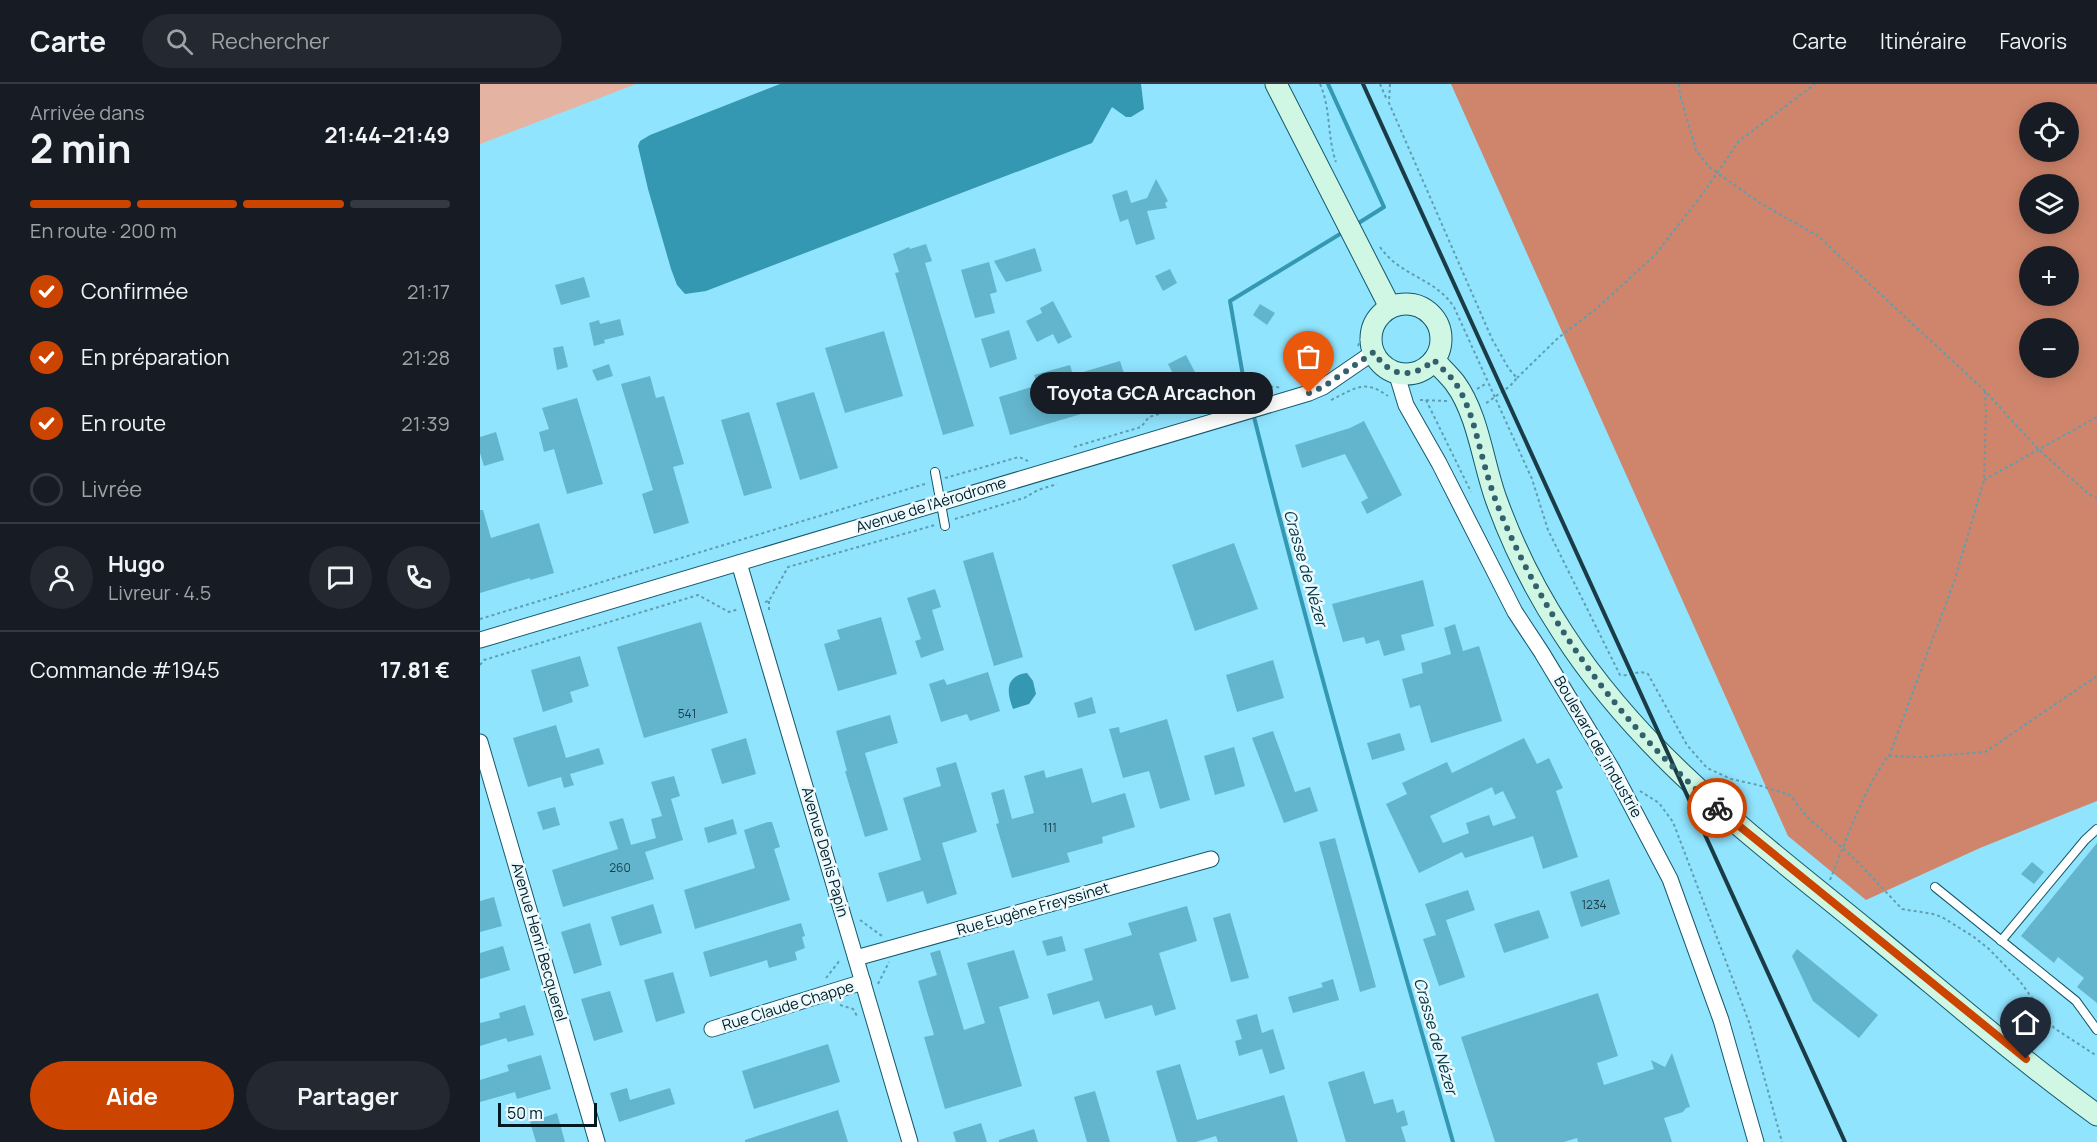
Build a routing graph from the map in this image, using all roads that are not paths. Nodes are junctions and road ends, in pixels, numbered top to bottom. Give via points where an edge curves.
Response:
1 (1275, 84) edge
2 (1390, 308) junction
3 (1364, 347) junction
4 (1434, 360) junction
5 (1396, 372) junction
6 (936, 477) road end
7 (939, 503) junction
8 (944, 524) road end
9 (740, 562) junction
10 (480, 640) edge
11 (480, 742) edge
12 (2097, 829) edge
13 (1211, 859) dead end
14 (1935, 887) dead end
15 (2001, 941) junction
16 (856, 958) junction
17 (863, 982) junction
18 (712, 1029) dead end
19 (2097, 1030) edge
20 (2097, 1117) edge
21 (597, 1142) edge
22 (910, 1142) edge
23 (1756, 1142) edge

1 - 2 main road
2 - 3 main road via 1375,322 1371,342
2 - 4 main road via 1413,304 1433,316 1441,338
3 - 5 main road via 1386,368
3 - 7 street, Avenue de l'Aérodrome via 1323,387
4 - 5 main road via 1417,372
4 - 20 main road via 1455,383 1470,413 1488,478 1539,593 1563,634 1625,716 1675,769 1736,824
5 - 23 street, Boulevard de l'Industrie via 1403,399 1515,612 1601,750 1670,879 1721,1020
6 - 7 lane
7 - 8 lane
7 - 9 street, Avenue de l'Aérodrome
9 - 10 street, Avenue de l'Aérodrome
9 - 16 street, Avenue Denis Papin
11 - 21 street, Avenue Henri Becquerel
12 - 15 lane
13 - 16 street, Rue Eugène Freyssinet
14 - 15 lane
15 - 19 lane via 2076,1001
16 - 17 street, Avenue Denis Papin
17 - 18 street, Rue Claude Chappe
17 - 22 street, Avenue Denis Papin

